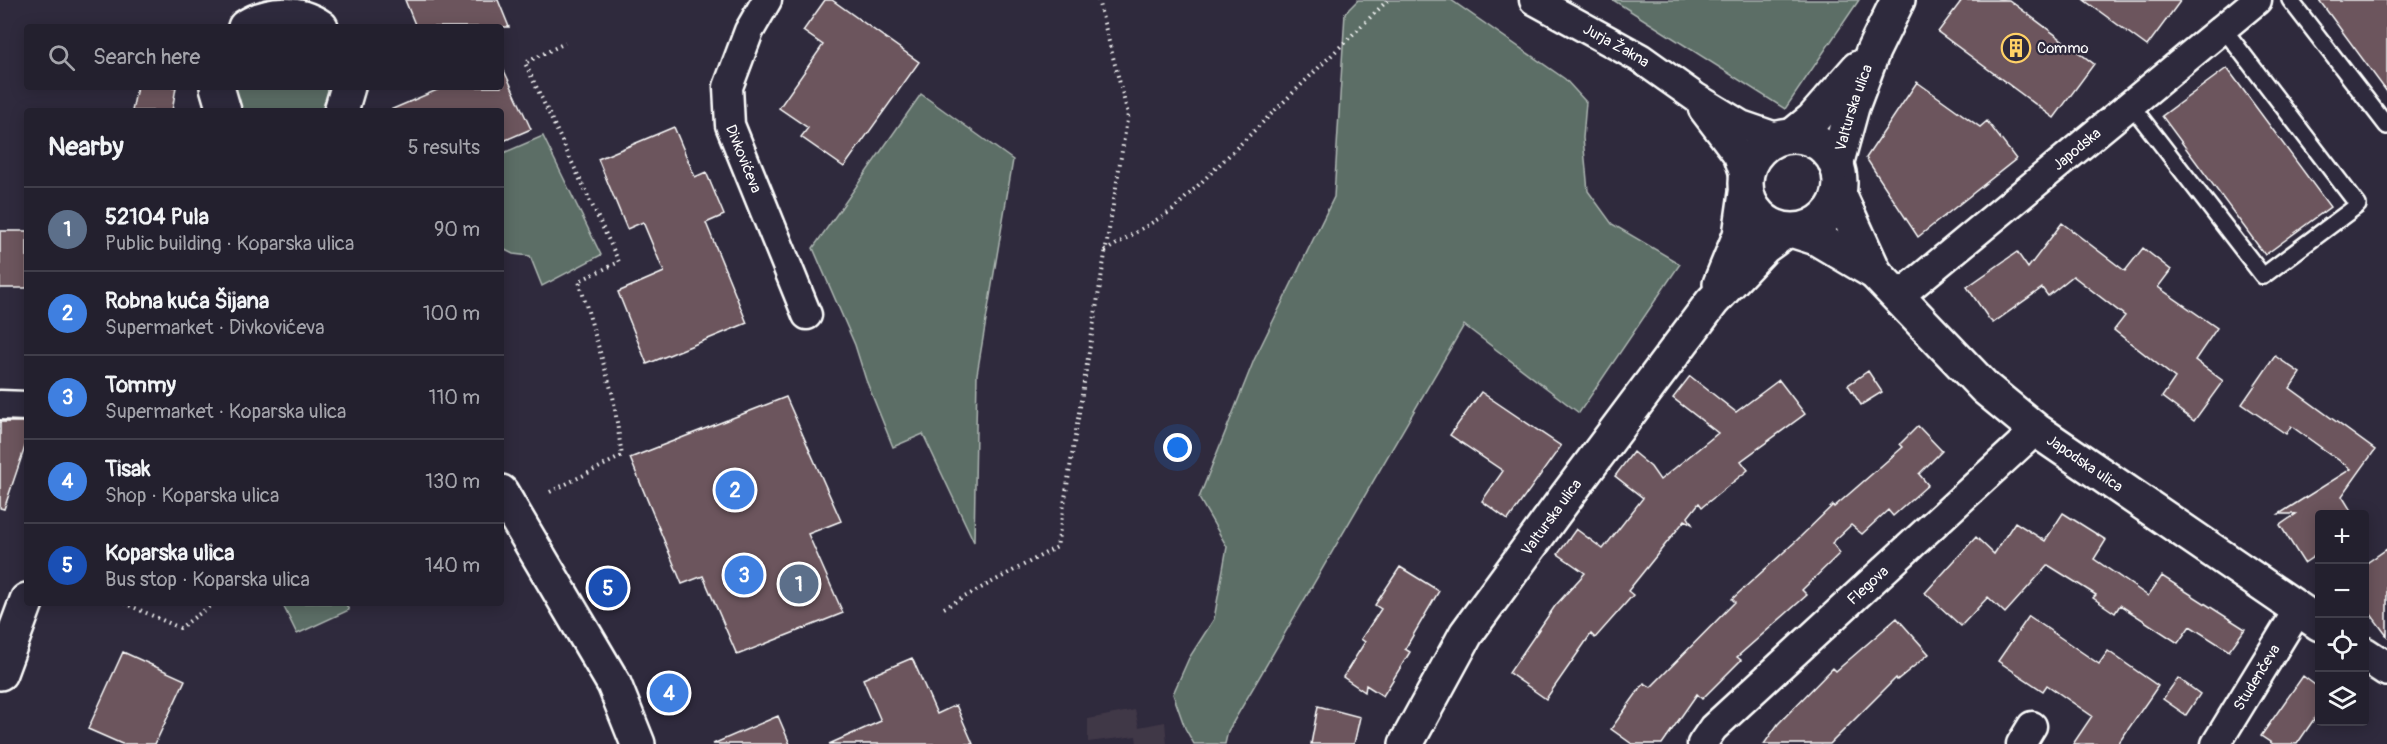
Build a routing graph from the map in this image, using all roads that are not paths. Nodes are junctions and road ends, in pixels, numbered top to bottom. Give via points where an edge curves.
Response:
1 (238, 0) edge
2 (767, 0) edge
3 (1534, 0) edge
4 (1898, 0) edge
5 (2258, 0) edge
6 (2290, 0) edge
7 (303, 15) edge
8 (236, 24) edge
9 (251, 24) edge
10 (2223, 28) junction
11 (1873, 51) junction
12 (1695, 97) junction
13 (2131, 105) junction
14 (2387, 126) edge
15 (1786, 137) junction
16 (1838, 179) junction
17 (1746, 186) junction
18 (1790, 231) junction
19 (1875, 273) junction
20 (1898, 297) junction
21 (1712, 302) junction
22 (807, 315) dead end
23 (0, 405) edge
24 (24, 406) edge
25 (2036, 430) junction
26 (504, 497) edge
27 (25, 606) edge
28 (2309, 617) edge
29 (2369, 657) edge
30 (2387, 669) edge
31 (0, 672) edge
32 (638, 744) edge
33 (1406, 744) edge
34 (1702, 744) edge
35 (2216, 744) edge

1 - 8 street
2 - 22 street, Divkovićeva via 749,31 728,87 730,125
3 - 12 street, Jurja Žakna via 1640,58
4 - 11 street, Valturska ulica
5 - 10 street, Japodska
6 - 14 lane
7 - 9 street via 266,17
10 - 13 street, Japodska
10 - 13 lane via 2358,205 2263,276
11 - 15 street, Valturska ulica via 1813,119
11 - 16 street, Valturska ulica via 1852,107
12 - 15 street, Jurja Žakna via 1741,125
12 - 17 street, Jurja Žakna via 1738,155
13 - 20 street, Japodska
15 - 16 street via 1819,143 1829,153
15 - 17 street via 1766,144 1756,153 1749,165
16 - 18 street via 1833,208 1823,220 1809,228
16 - 19 street, Japodska ulica
17 - 18 street via 1751,206 1760,218
17 - 21 street, Valturska ulica via 1740,235
18 - 19 street, Japodska ulica via 1816,238
18 - 21 street, Valturska ulica via 1764,247
19 - 20 street, Japodska ulica
20 - 25 street, Japodska ulica via 1985,388
21 - 33 street, Valturska ulica via 1466,633
23 - 24 street
25 - 28 street, Japodska ulica
25 - 34 street, Flegova via 1713,728
26 - 32 street via 614,684
27 - 31 street
28 - 35 street, Studenčeva
29 - 30 street

